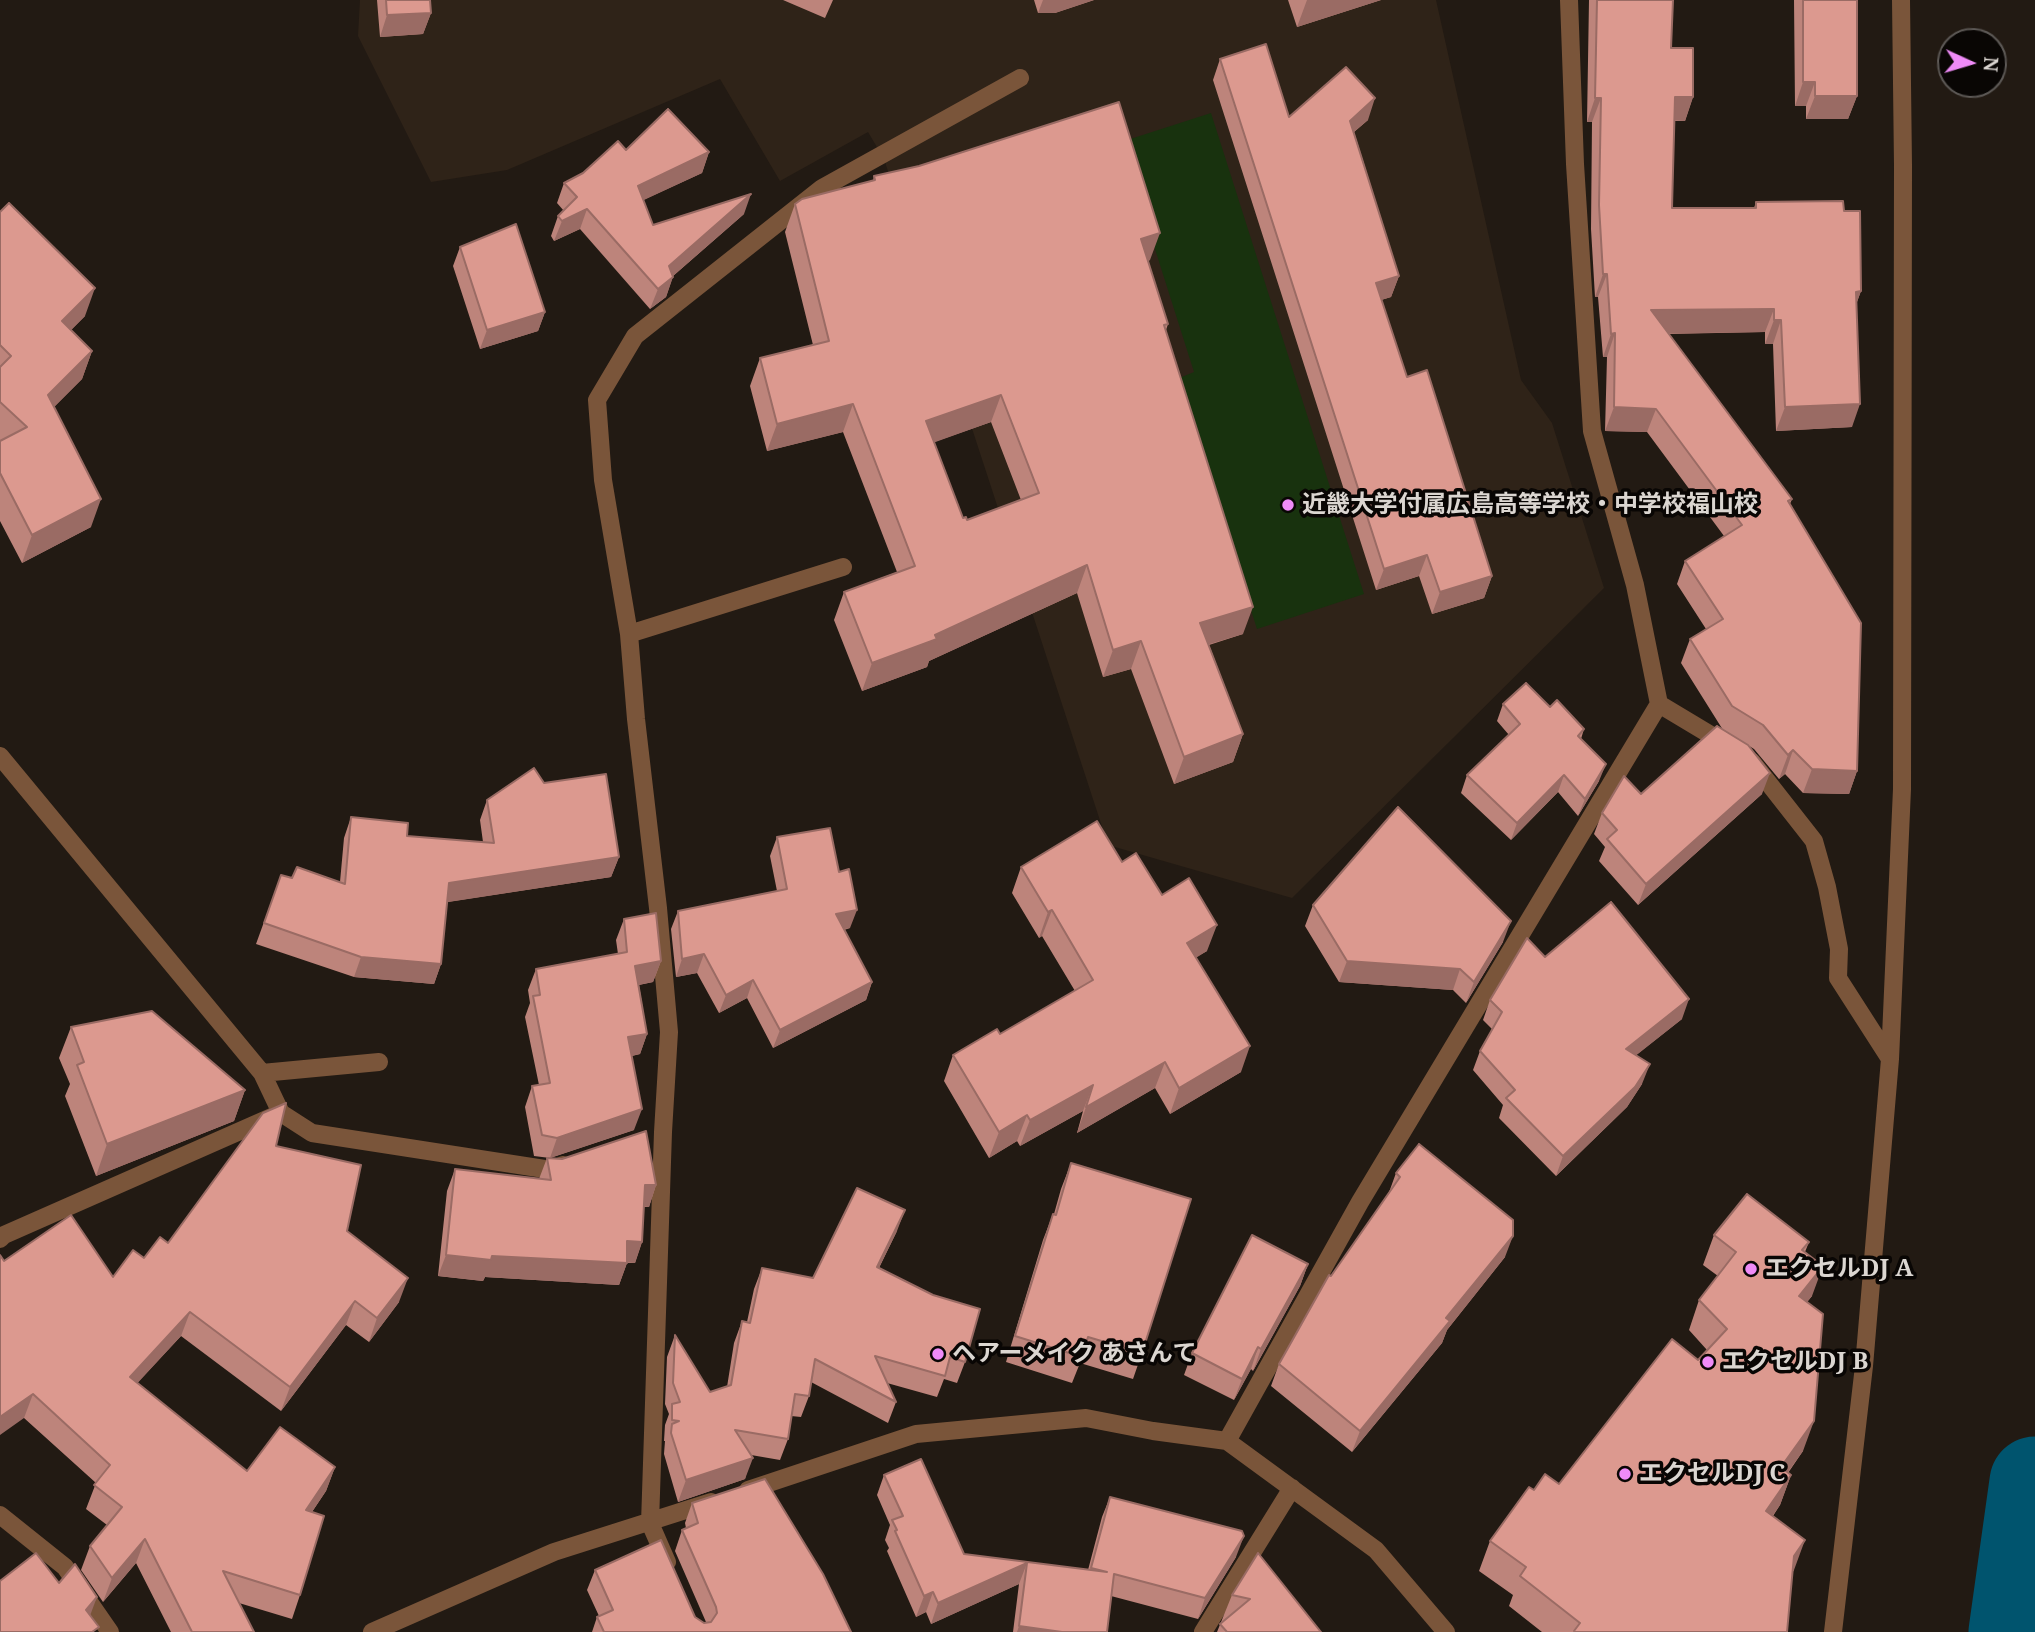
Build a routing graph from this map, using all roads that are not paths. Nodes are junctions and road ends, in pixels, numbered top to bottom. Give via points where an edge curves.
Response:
1 (1569, 0) edge
2 (1901, 0) edge
3 (1020, 78) dead end
4 (843, 567) dead end
5 (629, 634) junction
6 (1659, 704) junction
7 (0, 756) edge
8 (1889, 1059) junction
9 (379, 1062) dead end
10 (262, 1073) junction
11 (281, 1113) junction
12 (576, 1161) edge
13 (0, 1239) edge
14 (1227, 1441) junction
15 (1292, 1488) junction
16 (0, 1515) edge
17 (650, 1523) junction
18 (677, 1584) edge
19 (110, 1632) edge
20 (372, 1632) edge
21 (1203, 1632) edge
22 (1446, 1632) edge
23 (1833, 1632) edge

1 - 6 street via 1574,164 1592,430 1635,585
2 - 8 street via 1902,776
3 - 5 street via 822,188 635,336 597,400 603,480
4 - 5 street
5 - 17 street via 669,1032 657,1134
6 - 8 street via 1748,758 1814,841 1839,949 1838,978
6 - 14 street via 1360,1202
7 - 10 street
8 - 23 street via 1864,1366
9 - 10 street
10 - 11 street
11 - 12 street via 312,1133 551,1170
11 - 13 street
14 - 15 street
14 - 17 street via 1086,1418 916,1434
15 - 21 street
15 - 22 street via 1376,1550
16 - 19 street via 65,1567
17 - 18 street
17 - 20 street via 554,1552

